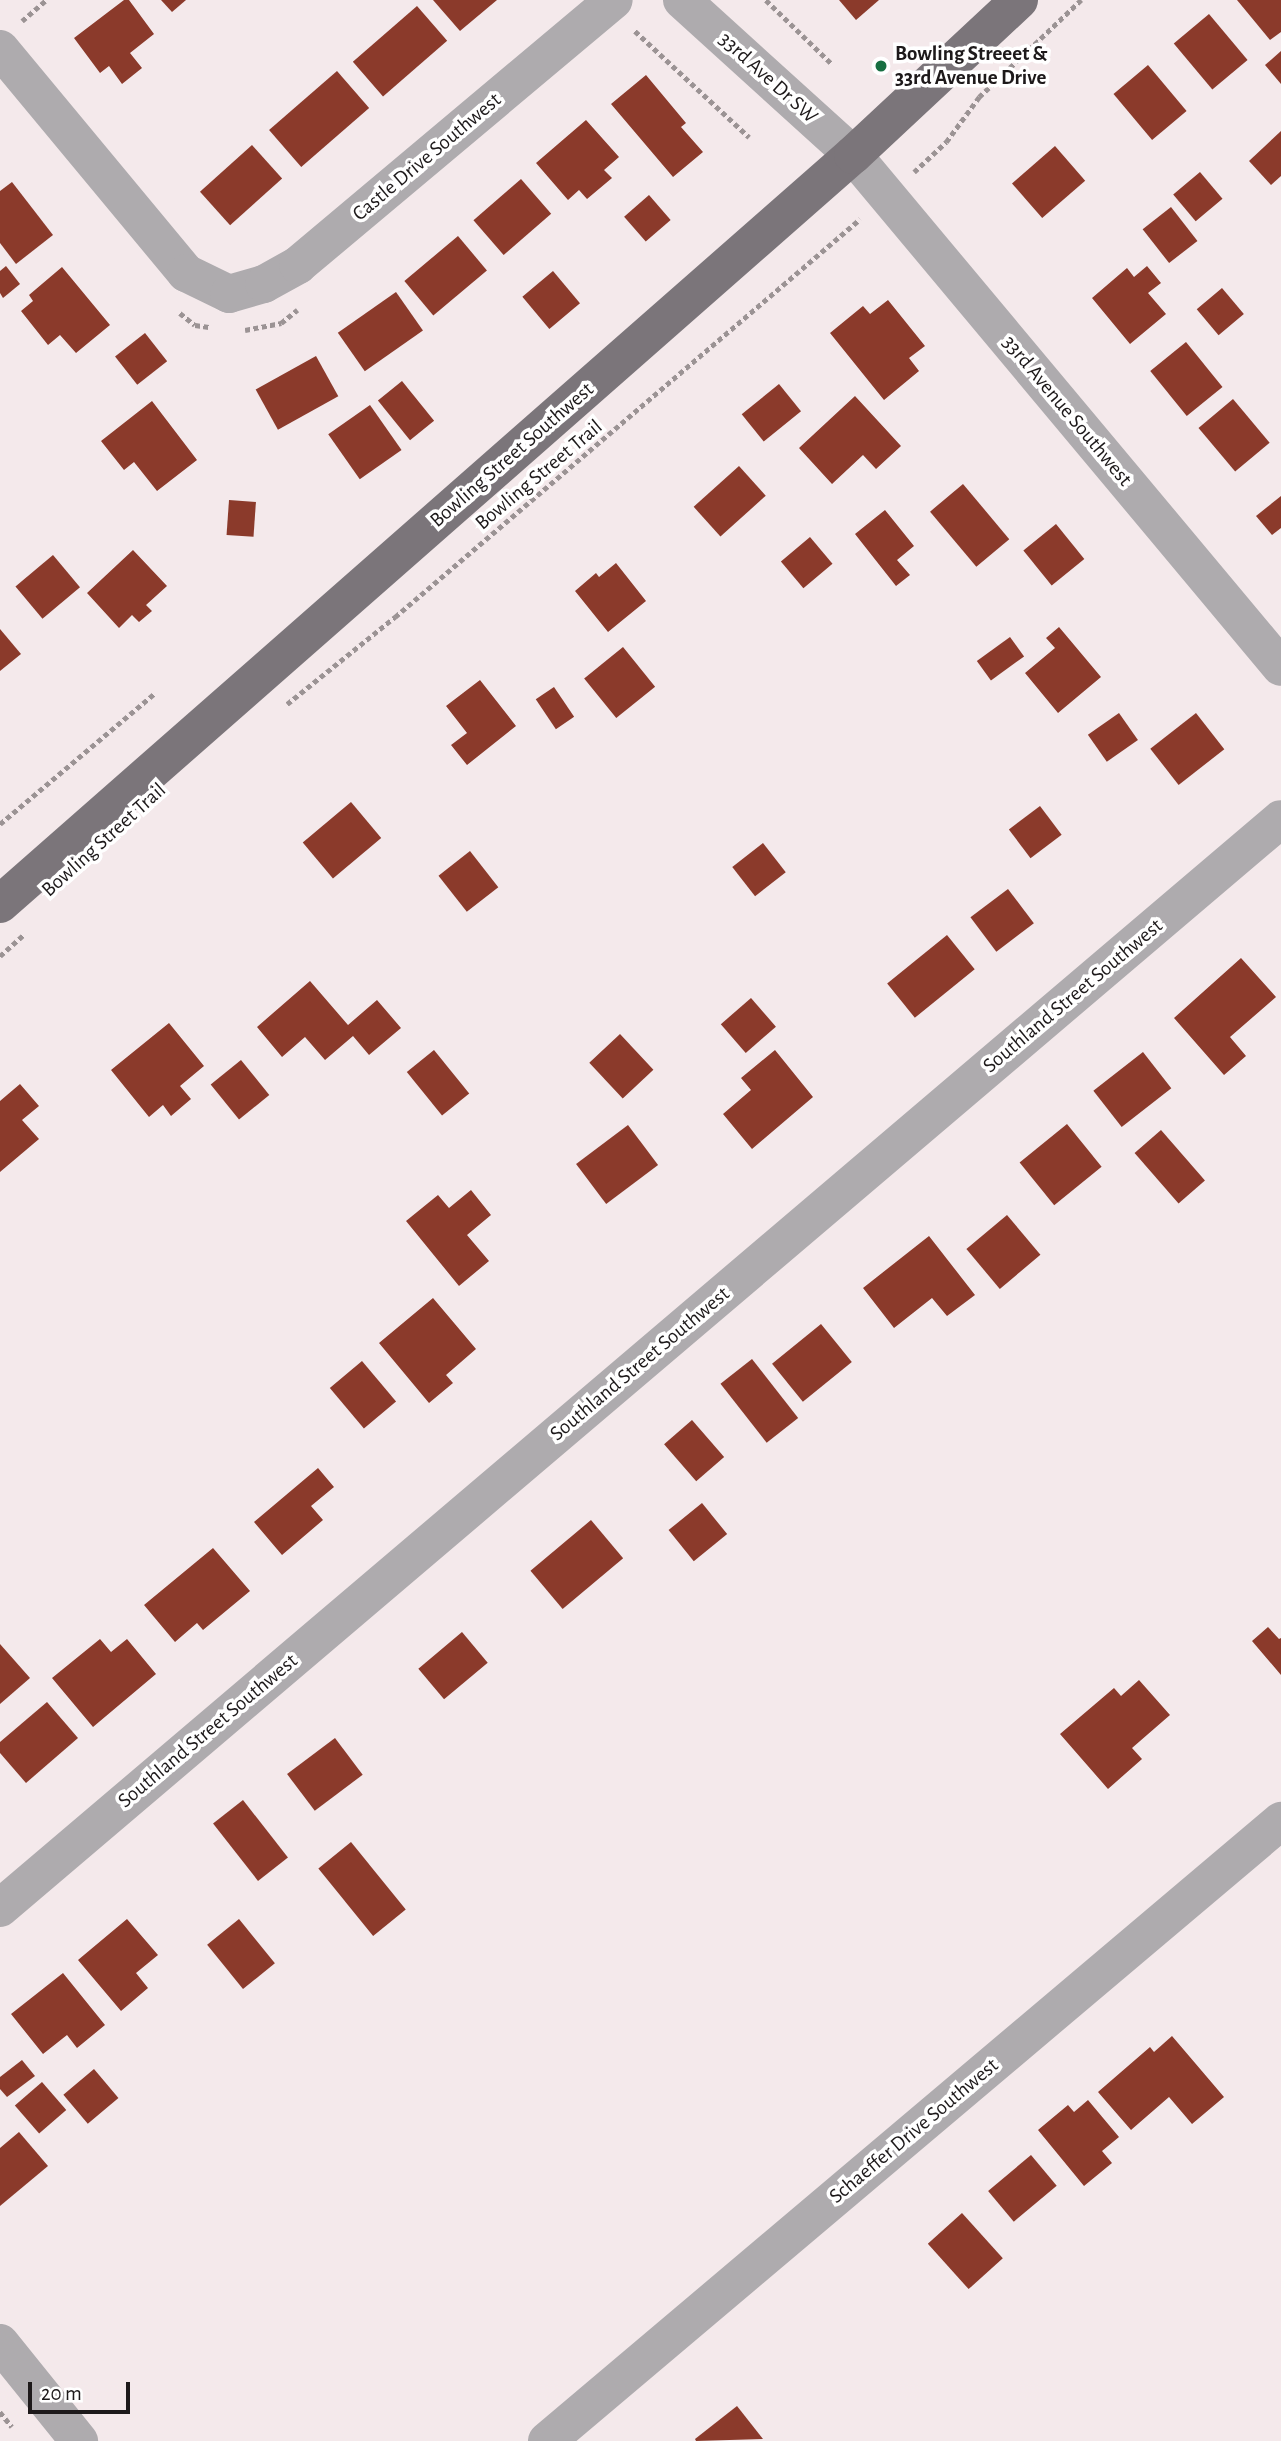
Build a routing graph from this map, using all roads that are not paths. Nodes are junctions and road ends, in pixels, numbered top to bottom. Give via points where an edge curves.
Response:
1 (614, 0) edge
2 (682, 0) edge
3 (1019, 0) edge
4 (15, 40) edge
5 (853, 155) junction
6 (1281, 667) edge
7 (1281, 819) edge
8 (0, 904) edge
9 (1281, 1821) edge
10 (0, 1908) edge
11 (0, 2343) edge
12 (79, 2441) edge
13 (547, 2441) edge

1 - 4 street, Castle Drive Southwest via 298,265 264,284 229,293 186,272
2 - 5 street, 33rd Ave Dr SW
3 - 5 main road, Bowling Street Southwest
5 - 6 street, 33rd Avenue Southwest
5 - 8 main road, Bowling Street Southwest
7 - 10 street, Southland Street Southwest
9 - 13 street, Schaeffer Drive Southwest
11 - 12 street

